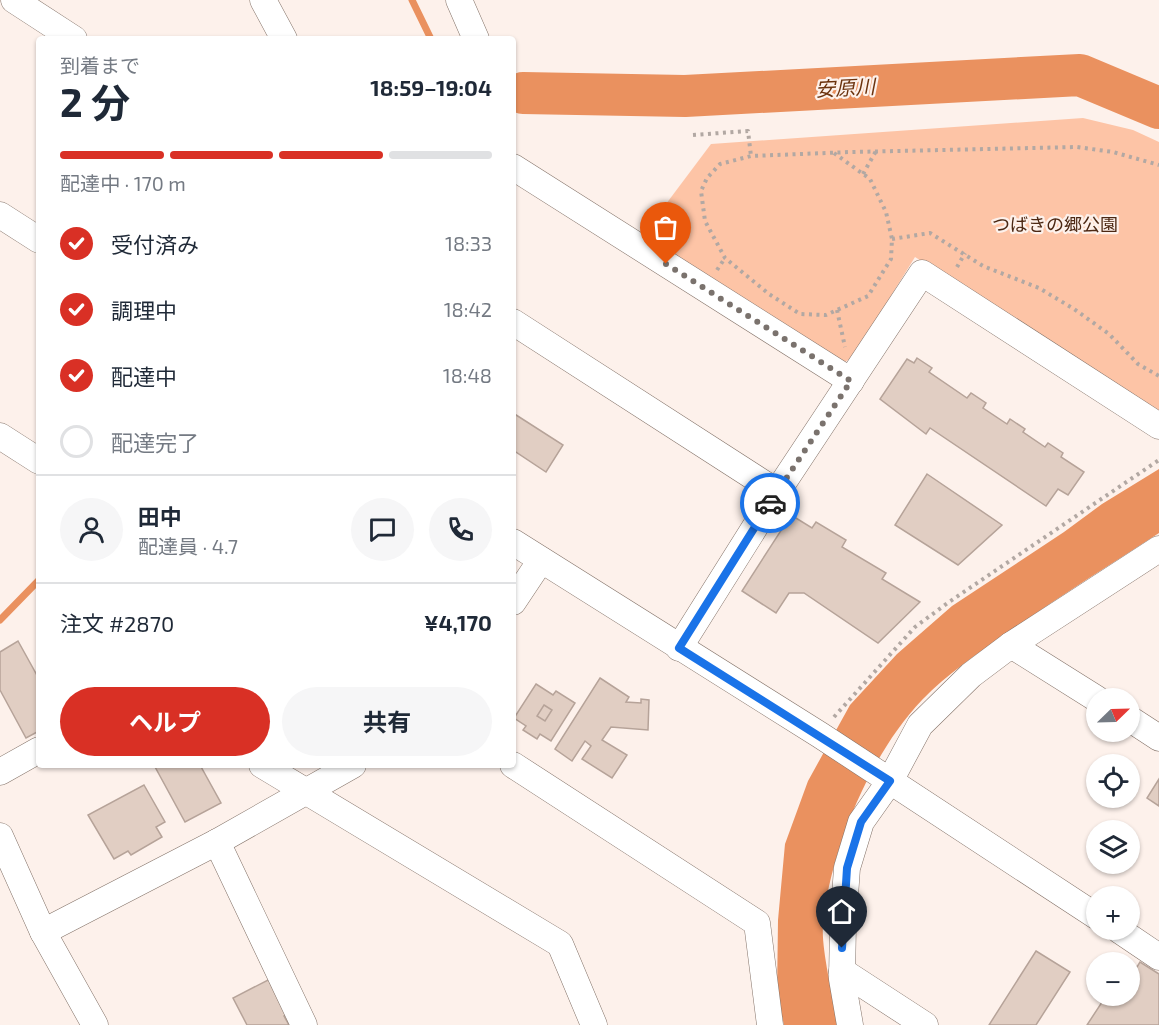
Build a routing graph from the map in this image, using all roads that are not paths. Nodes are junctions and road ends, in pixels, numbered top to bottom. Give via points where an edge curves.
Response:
1 (14, 0) edge
2 (263, 0) edge
3 (459, 0) edge
4 (69, 36) edge
5 (282, 36) edge
6 (475, 36) edge
7 (516, 169) edge
8 (0, 215) edge
9 (36, 238) edge
10 (516, 324) edge
11 (851, 381) junction
12 (1159, 426) edge
13 (0, 436) edge
14 (36, 459) edge
15 (777, 492) junction
16 (516, 544) edge
17 (541, 560) junction
18 (1154, 560) edge
19 (516, 598) edge
20 (1011, 645) junction
21 (679, 648) junction
22 (1086, 692) edge
23 (1140, 726) edge
24 (1159, 738) edge
25 (36, 752) edge
26 (516, 767) edge
27 (267, 768) edge
28 (348, 768) edge
29 (0, 772) edge
30 (890, 781) junction
31 (308, 791) junction
32 (0, 836) edge
33 (217, 842) junction
34 (1086, 908) edge
35 (43, 933) junction
36 (1134, 940) edge
37 (1159, 957) edge
38 (842, 971) junction
39 (95, 1025) edge
40 (304, 1025) edge
41 (594, 1025) edge
42 (770, 1025) edge
43 (850, 1025) edge
44 (925, 1025) edge

1 - 4 street
2 - 5 street
3 - 6 street
7 - 11 street
8 - 9 street
10 - 15 street
11 - 12 street via 922,273
11 - 15 street
13 - 14 street
15 - 21 street
16 - 17 street
17 - 19 street
17 - 21 street
18 - 20 street
20 - 22 street
20 - 30 street via 971,675 920,725
21 - 30 street
23 - 24 street
25 - 29 street
26 - 42 street via 756,923
27 - 31 street
28 - 31 street
30 - 34 street
30 - 38 street via 861,822 847,868
31 - 33 street
31 - 41 street via 560,944
32 - 35 street
33 - 35 street
33 - 40 street
35 - 39 street
36 - 37 street
38 - 43 street
38 - 44 street

